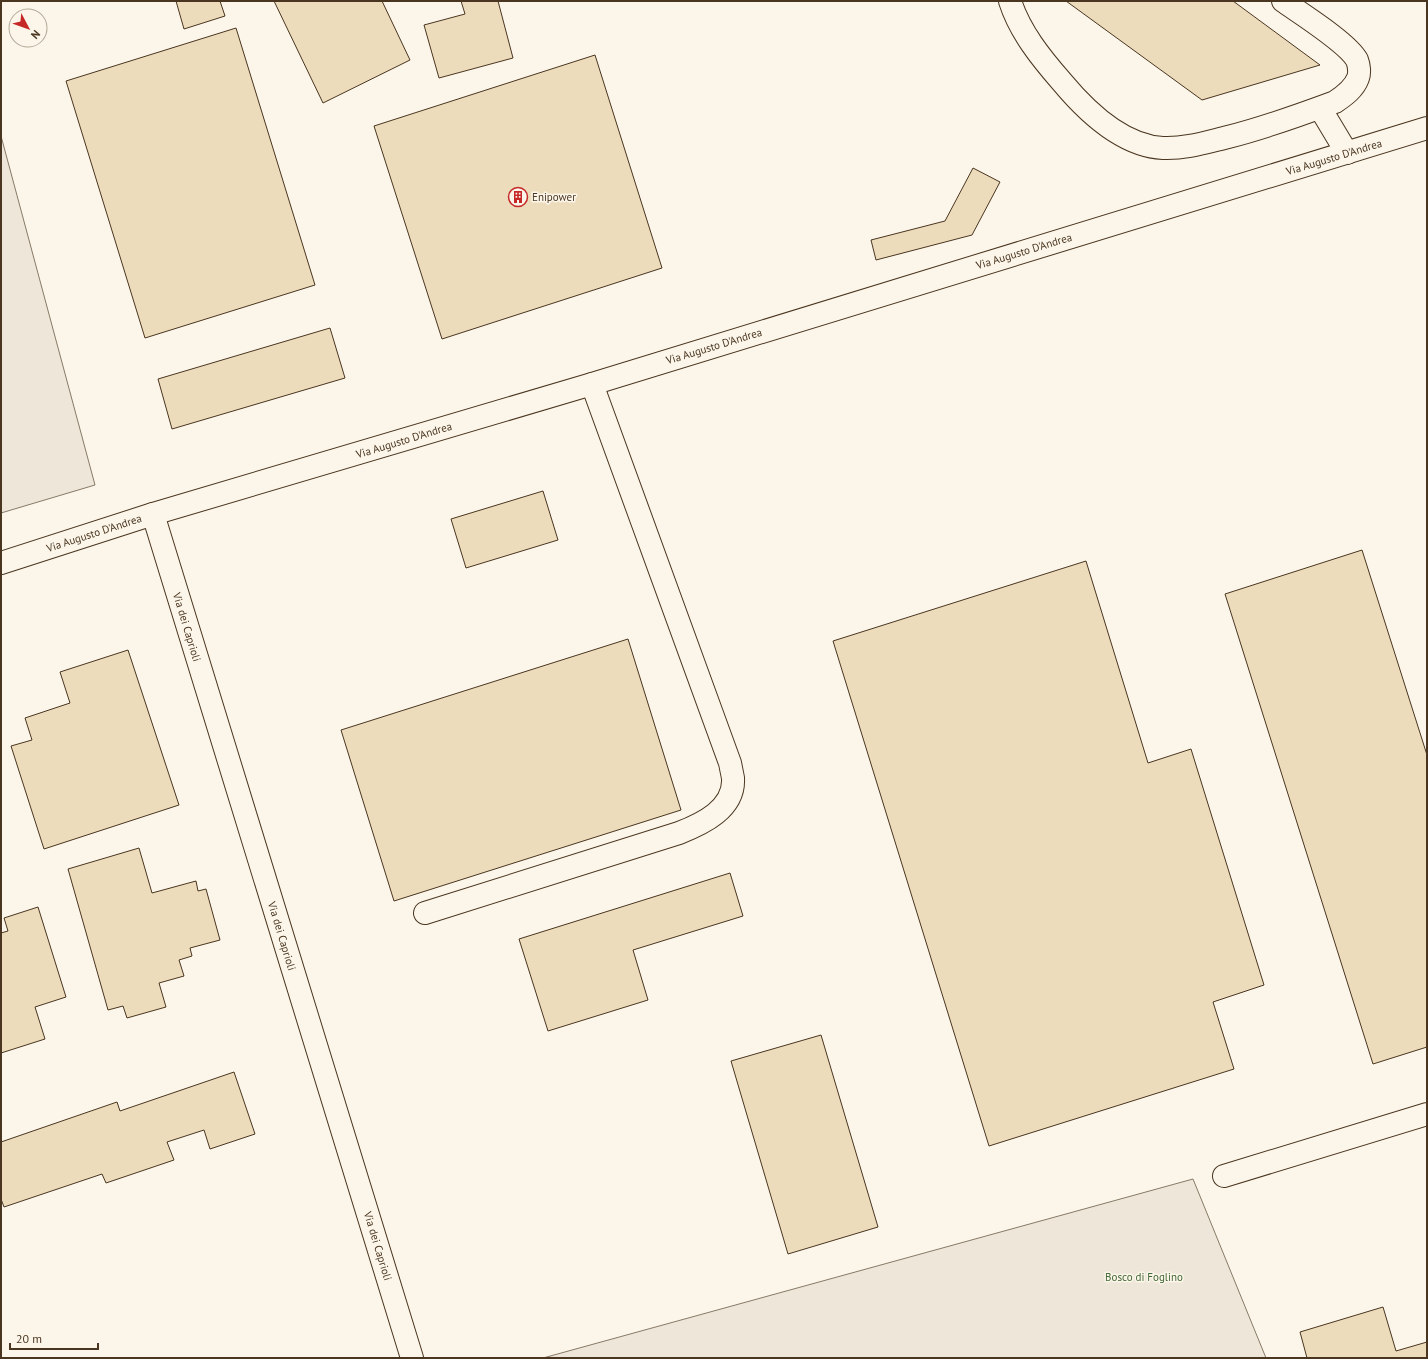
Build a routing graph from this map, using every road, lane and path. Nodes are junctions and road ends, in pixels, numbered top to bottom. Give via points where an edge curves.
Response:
1 (1010, 1) edge
2 (1283, 1) edge
3 (1320, 108) junction
4 (1427, 128) edge
5 (1347, 153) junction
6 (592, 384) junction
7 (153, 514) junction
8 (1, 563) edge
9 (425, 913) dead end
10 (1427, 1114) edge
11 (1224, 1176) dead end
12 (412, 1358) edge

1 - 3 street via 1029,40 1067,89 1101,122 1131,140 1162,148 1187,147 1242,133
2 - 3 street via 1344,45 1357,60 1358,77 1354,86 1335,102
3 - 5 street
4 - 5 street, Via Augusto D'Andrea
5 - 6 street, Via Augusto D'Andrea
6 - 7 street, Via Augusto D'Andrea
6 - 9 street via 730,763 733,779 731,793 725,804 713,816 697,826
7 - 8 street, Via Augusto D'Andrea
7 - 12 street, Via dei Caprioli
10 - 11 street

